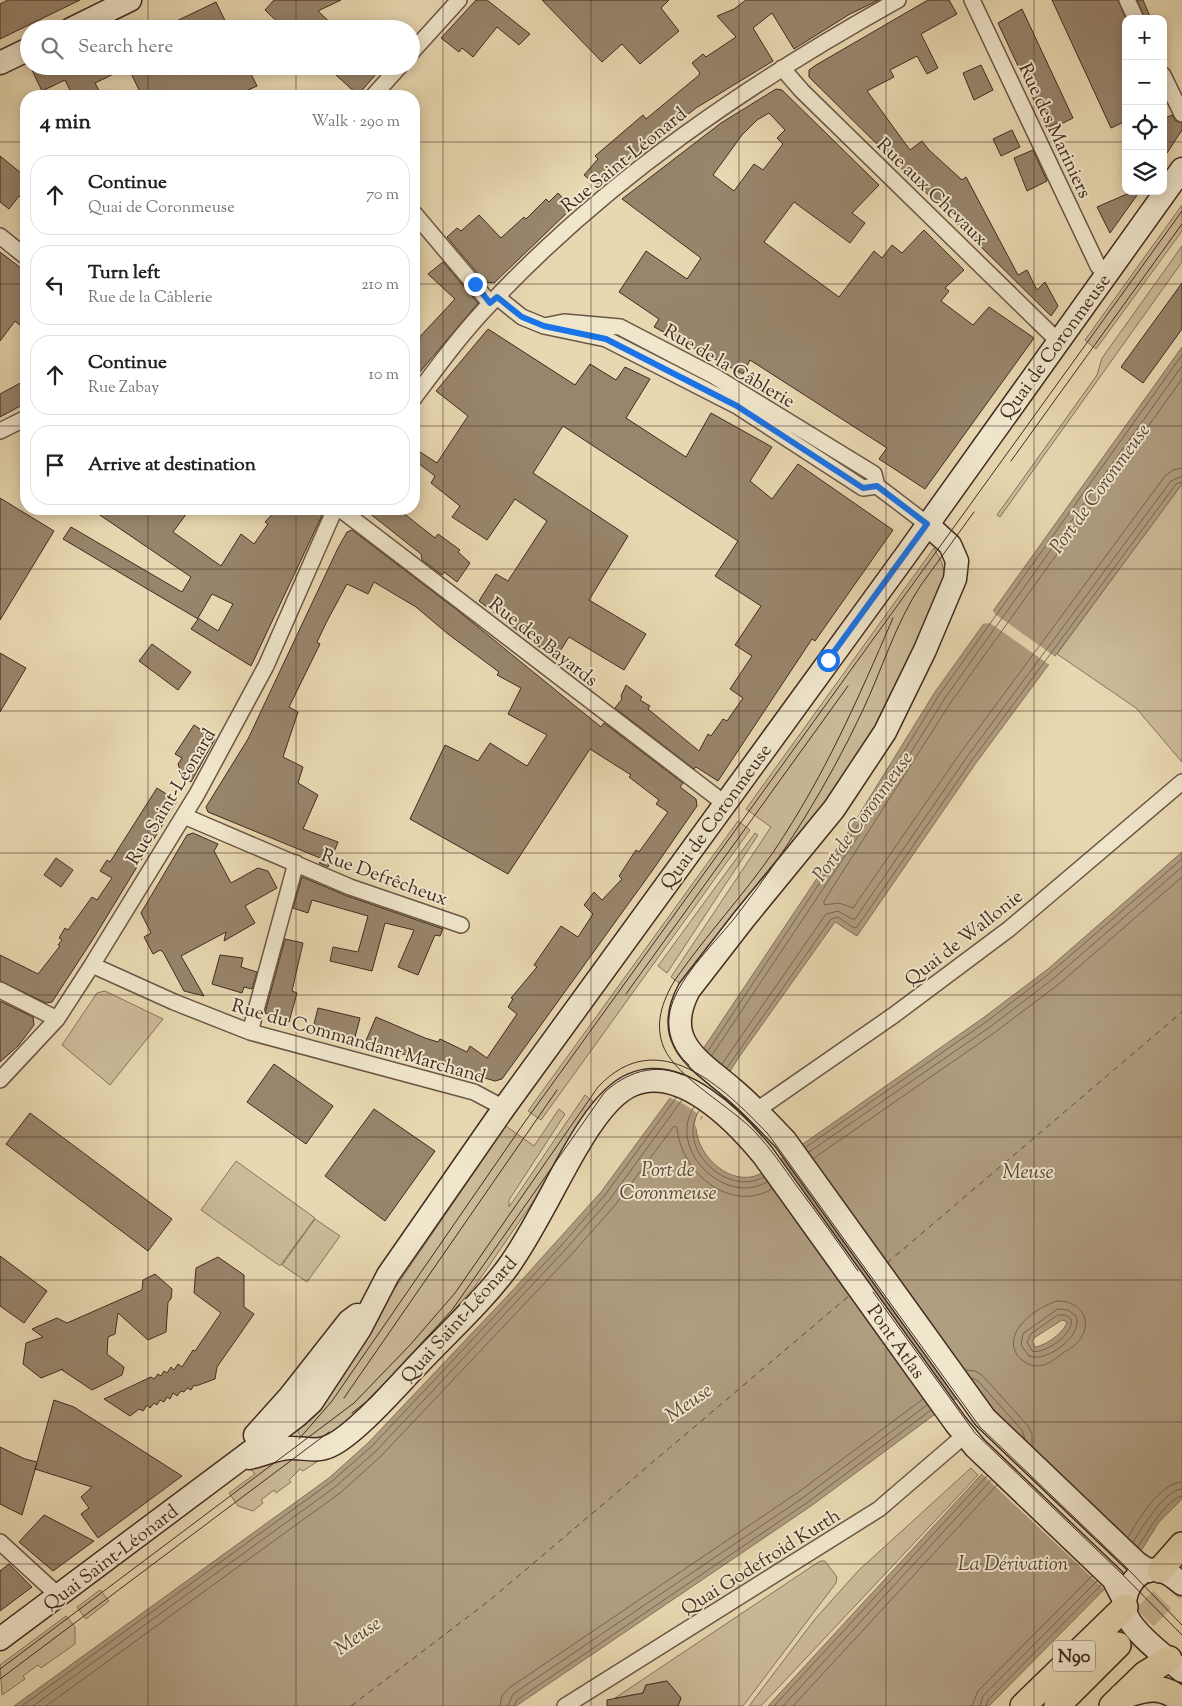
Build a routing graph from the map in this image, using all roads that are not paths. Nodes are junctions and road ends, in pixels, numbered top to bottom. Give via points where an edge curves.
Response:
1 (130, 0) edge
2 (459, 0) edge
3 (972, 0) edge
4 (1127, 0) edge
5 (892, 2) edge
6 (1134, 15) edge
7 (89, 20) edge
8 (420, 43) edge
9 (20, 53) edge
10 (0, 63) edge
11 (782, 68) junction
12 (392, 75) edge
13 (1167, 83) edge
14 (378, 90) edge
15 (1182, 114) edge
16 (1182, 169) edge
17 (420, 220) edge
18 (0, 236) edge
19 (20, 252) edge
20 (1106, 275) junction
21 (494, 300) junction
22 (1058, 341) junction
23 (420, 391) edge
24 (20, 421) edge
25 (0, 431) edge
26 (332, 515) edge
27 (348, 515) edge
28 (927, 524) junction
29 (1182, 782) edge
30 (724, 804) junction
31 (184, 816) junction
32 (296, 863) junction
33 (461, 925) dead end
34 (92, 965) junction
35 (0, 990) edge
36 (56, 1019) junction
37 (250, 1032) junction
38 (0, 1080) edge
39 (672, 1082) joint
40 (504, 1108) junction
41 (757, 1110) junction
42 (376, 1299) junction
43 (310, 1371) junction
44 (286, 1424) junction
45 (965, 1435) junction
46 (302, 1450) junction
47 (239, 1461) junction
48 (220, 1475) junction
49 (0, 1542) edge
50 (1182, 1545) edge
51 (1148, 1568) junction
52 (1182, 1584) edge
53 (59, 1596) junction
54 (1122, 1597) junction
55 (0, 1639) edge
56 (1175, 1665) edge
57 (1117, 1701) edge
58 (1182, 1702) edge
59 (565, 1706) edge
60 (1023, 1706) edge
61 (1057, 1706) edge
62 (1075, 1706) edge

1 - 7 street
2 - 8 street
3 - 20 street, Rue des Mariniers via 1098,266
4 - 6 street
5 - 11 street, Rue Saint-Léonard
9 - 10 street
11 - 21 street, Rue Saint-Léonard via 676,139 613,188
11 - 22 street, Rue aux Chevaux
12 - 14 street
13 - 15 street
16 - 20 street, Quai de Coronmeuse
17 - 21 street, Rue de la Câblerie
18 - 19 street
20 - 22 street, Quai de Coronmeuse
21 - 23 street, Rue Saint-Léonard
21 - 28 street, Rue de la Câblerie via 544,326 606,339 737,406 863,488 877,486
22 - 28 street, Quai de Coronmeuse
24 - 25 street
26 - 31 street, Rue Saint-Léonard via 266,666
27 - 30 street, Rue des Bayards
28 - 30 street, Quai de Coronmeuse
28 - 41 street, Pont Atlas via 948,541 957,561 951,592 885,732 848,789 689,990 681,1009 681,1034 692,1054
29 - 41 street, Quai de Wallonie via 1009,929 894,1015
30 - 40 street, Quai de Coronmeuse
31 - 32 street, Rue Defrêcheux
31 - 34 street, Rue Saint-Léonard
32 - 33 street, Rue Defrêcheux via 350,887
32 - 37 street, Rue Defrêcheux
34 - 36 street, Rue Saint-Léonard
34 - 37 street, Rue du Commandant Marchand
35 - 36 street
36 - 38 street, Rue Saint-Léonard
37 - 40 street, Rue du Commandant Marchand via 474,1092
39 - 45 street, Pont Atlas via 688,1089 744,1132
39 - 46 street, Quai Saint-Léonard via 640,1082 612,1098 584,1137 522,1247 494,1284 368,1416 331,1446 314,1451
40 - 42 street, Quai Saint-Léonard via 388,1275
41 - 51 street, Pont Atlas via 785,1140 968,1397 1005,1439
42 - 43 street, Quai Saint-Léonard via 349,1321
42 - 44 street, Quai Saint-Léonard via 323,1387 306,1409
43 - 44 street via 300,1395 288,1411
43 - 48 street, Quai Saint-Léonard via 256,1435 226,1463
44 - 46 street
44 - 47 street, Quai Saint-Léonard
45 - 54 street, Pont Atlas
45 - 59 street, Quai Godefroid Kurth via 879,1509
46 - 47 street, Quai Saint-Léonard via 287,1448
47 - 48 street, Quai Saint-Léonard
48 - 53 street, Quai Saint-Léonard
49 - 53 street
50 - 51 main road
51 - 52 street, Pont Atlas via 1170,1574
51 - 54 street via 1136,1577
53 - 55 street, Quai Saint-Léonard
54 - 56 street via 1132,1625
54 - 60 main road, N90
56 - 57 main road via 1145,1674
57 - 58 main road via 1146,1689 1160,1689
61 - 62 main road, N90 via 1122,1650

